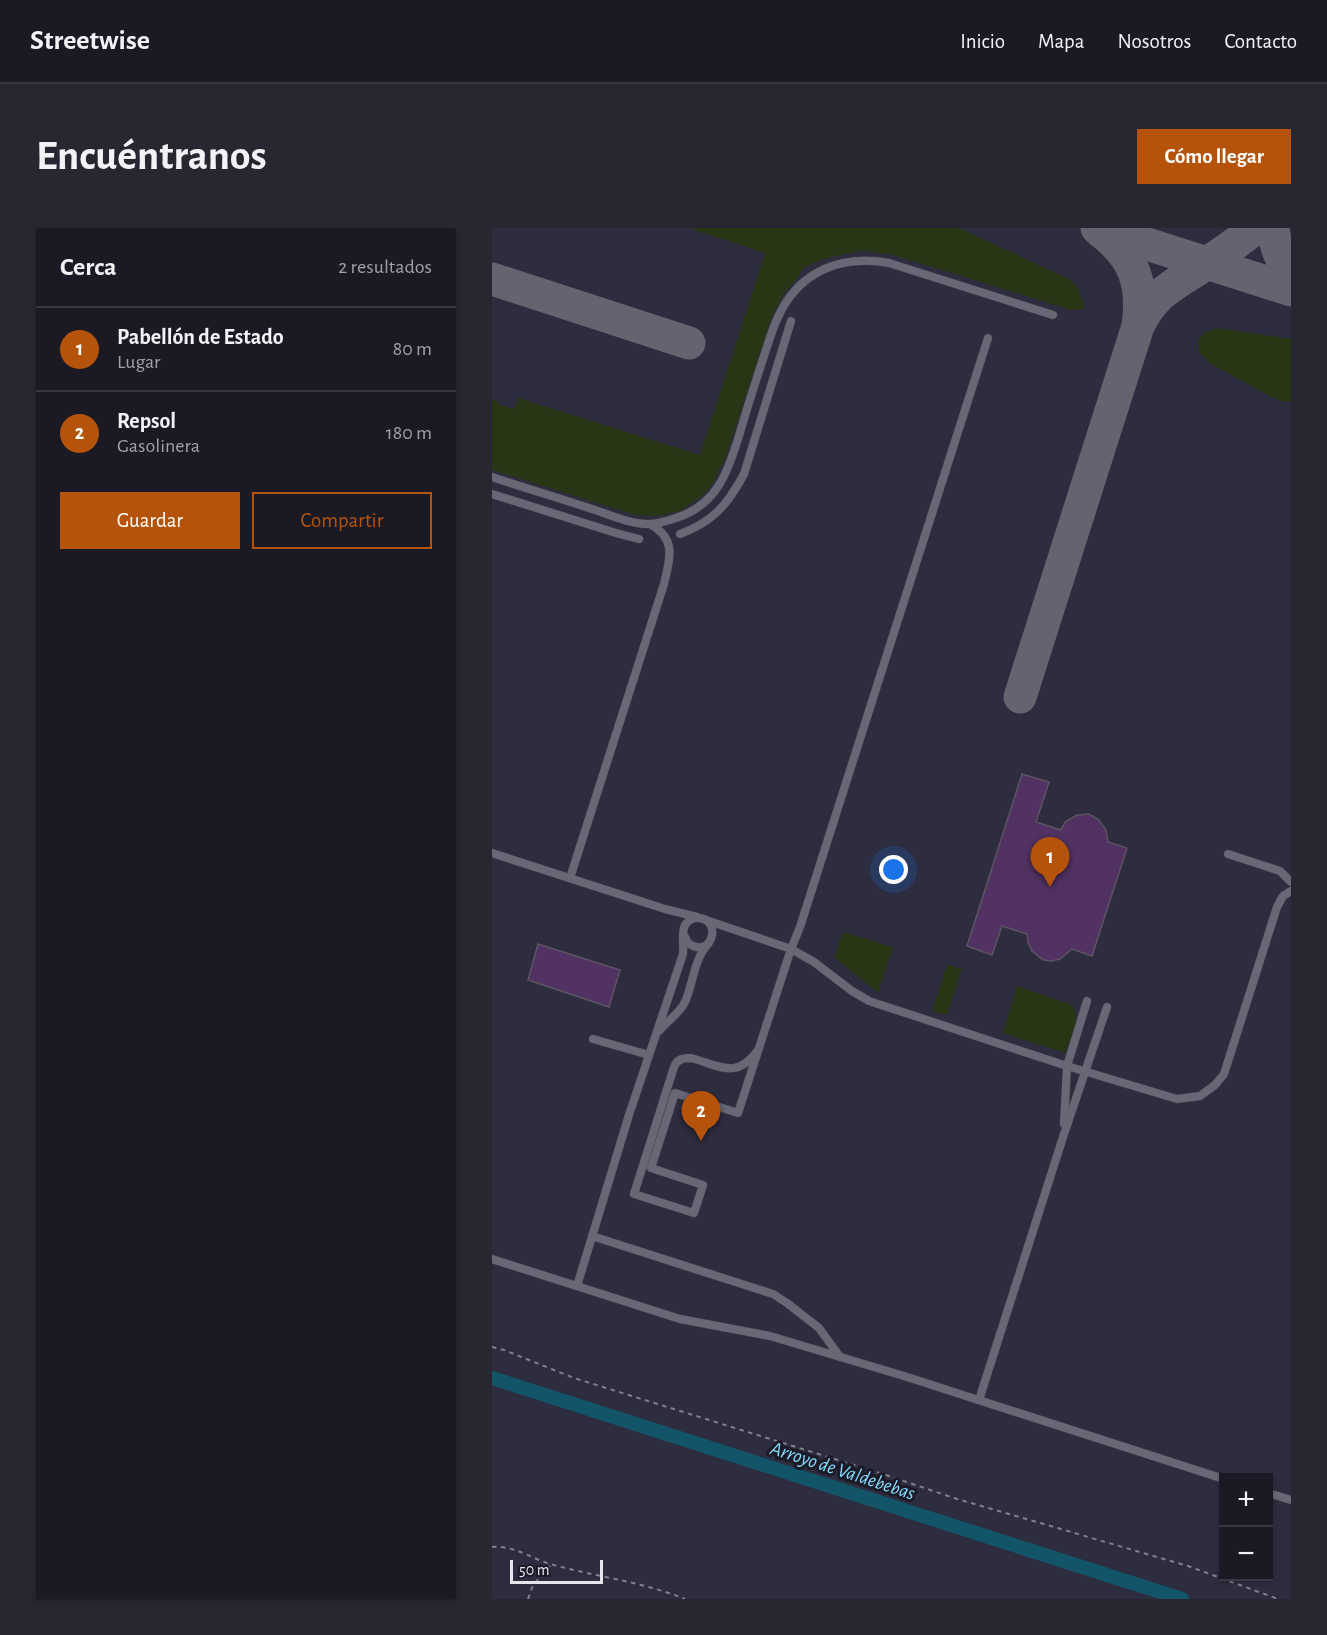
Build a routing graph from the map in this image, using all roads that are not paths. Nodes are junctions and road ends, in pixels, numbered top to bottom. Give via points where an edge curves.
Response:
1 (1053, 315) dead end
2 (791, 321) dead end
3 (770, 337) junction
4 (988, 338) dead end
5 (785, 341) junction
6 (492, 477) edge
7 (492, 494) edge
8 (650, 524) junction
9 (680, 534) dead end
10 (639, 539) dead end
11 (492, 853) edge
12 (1228, 854) dead end
13 (570, 878) junction
14 (1291, 882) edge
15 (1291, 891) edge
16 (665, 909) junction
17 (701, 919) junction
18 (684, 932) junction
19 (746, 934) junction
20 (710, 942) junction
21 (791, 949) junction
22 (1087, 1001) dead end
23 (1107, 1007) dead end
24 (655, 1037) junction
25 (593, 1039) dead end
26 (759, 1050) junction
27 (649, 1055) junction
28 (1067, 1066) junction
29 (1085, 1072) junction
30 (1064, 1134) junction
31 (592, 1236) junction
32 (492, 1258) edge
33 (577, 1286) junction
34 (840, 1357) junction
35 (978, 1400) junction
36 (1219, 1477) edge
37 (1273, 1494) edge
38 (1291, 1500) edge

1 - 3 lane via 889,263 852,261 831,266 802,283 782,309
2 - 5 lane
3 - 5 lane
3 - 8 lane via 721,482 704,503 688,513
4 - 21 lane
5 - 9 lane via 744,474 732,497 716,513
6 - 8 lane
7 - 10 lane
8 - 13 lane via 666,538 671,556
11 - 13 lane
12 - 14 lane via 1280,871
13 - 16 lane
15 - 29 lane via 1277,907 1224,1074 1215,1085 1200,1096 1177,1099
16 - 17 lane
16 - 18 lane via 678,917
17 - 18 lane via 690,920
17 - 19 lane
17 - 20 lane via 712,928
18 - 20 lane via 688,943 695,947
18 - 24 lane via 682,954
19 - 20 lane via 724,933
19 - 21 lane
20 - 24 lane via 700,957 684,1003
21 - 26 lane
21 - 28 lane via 869,1001
22 - 28 lane
23 - 29 lane
24 - 27 lane
25 - 27 lane
26 - 26 lane via 751,1061 735,1069 691,1058 677,1061 634,1194 694,1213 703,1185 651,1168 675,1093 738,1113
27 - 31 lane
28 - 29 lane
28 - 30 lane
29 - 30 lane
30 - 35 lane
31 - 33 lane
31 - 34 lane via 773,1294 819,1328
32 - 33 lane
33 - 34 lane via 680,1319 770,1336
34 - 35 lane
35 - 36 lane
37 - 38 lane

